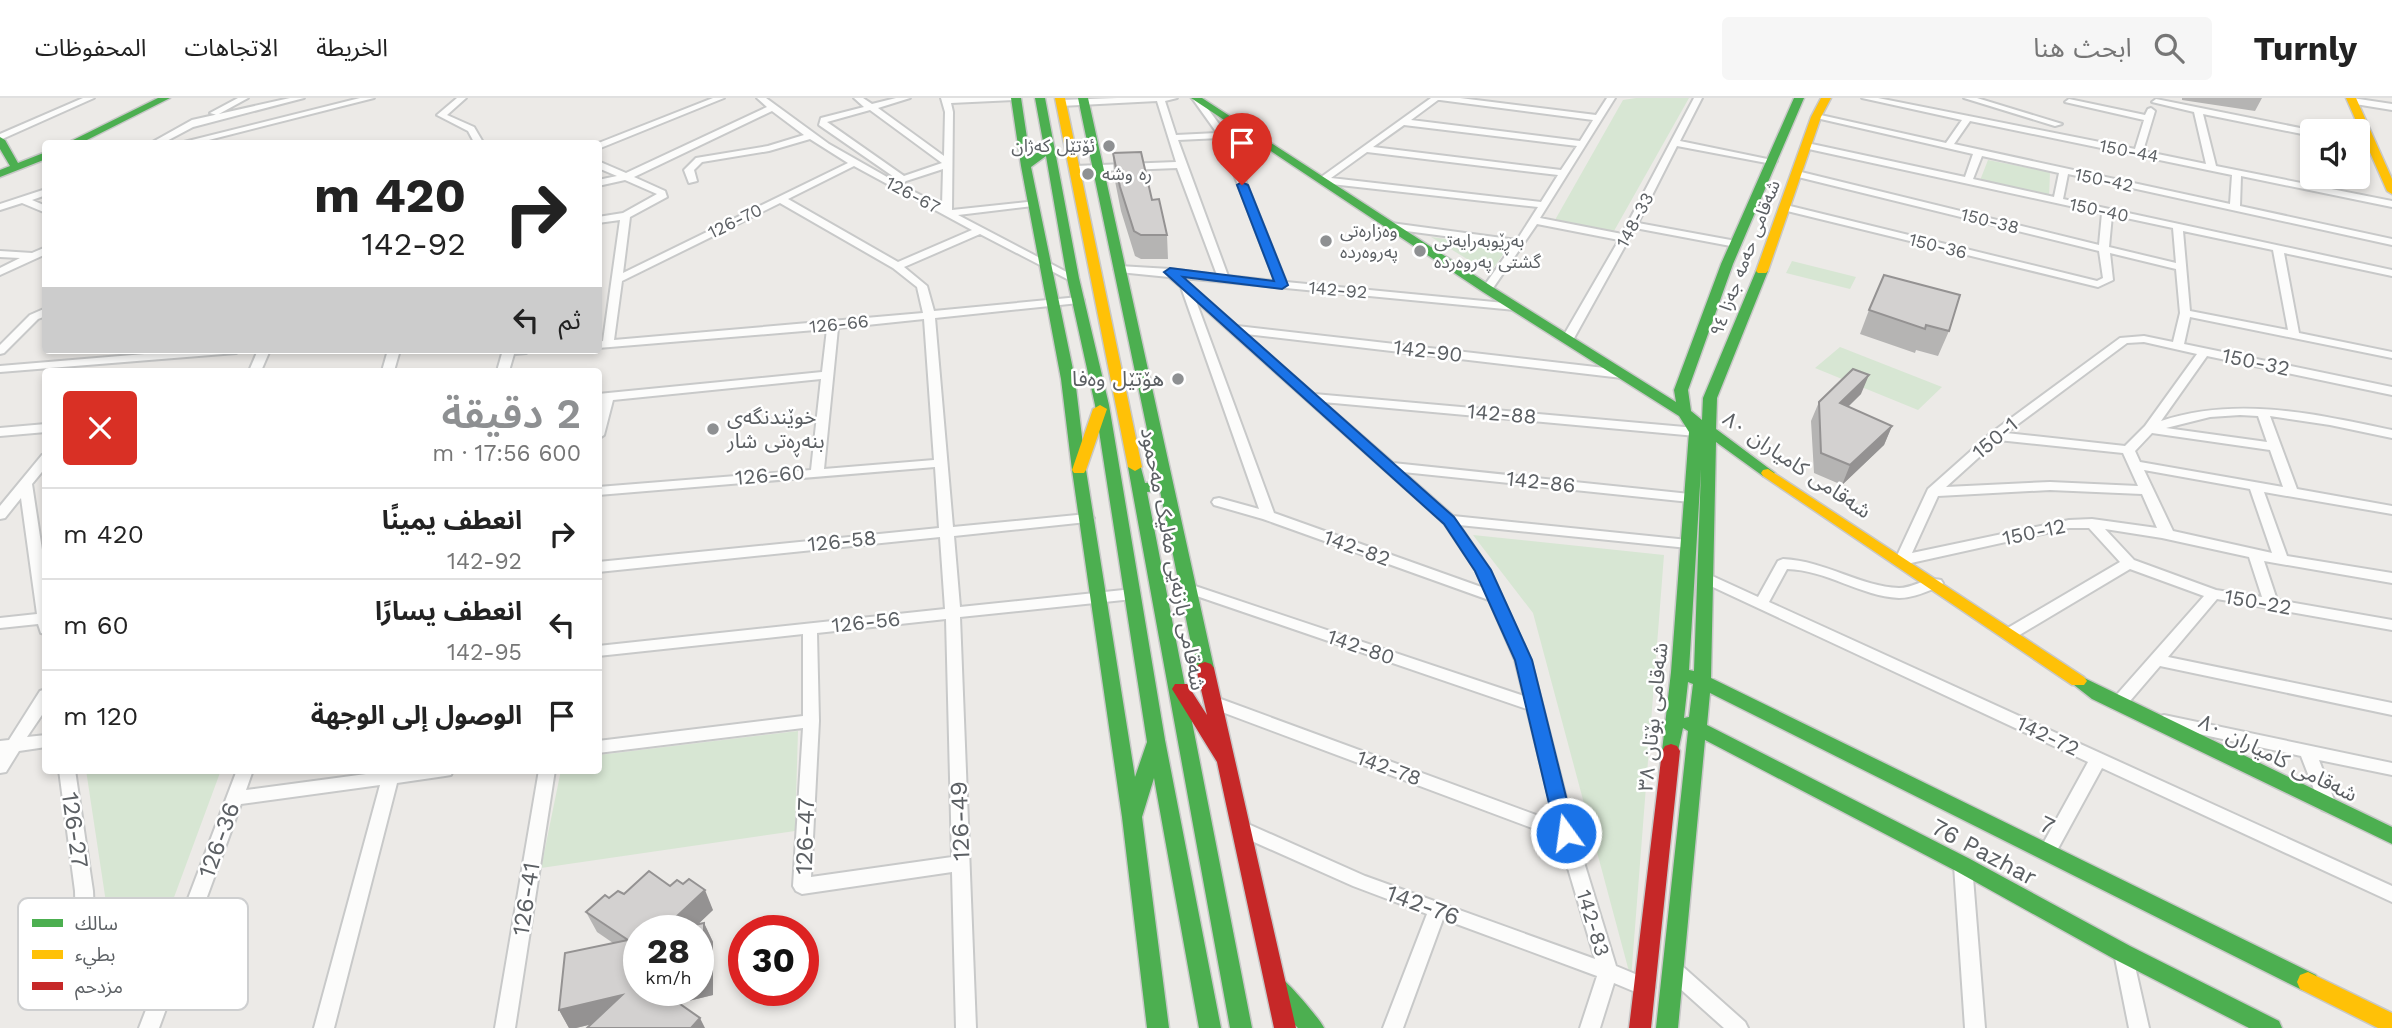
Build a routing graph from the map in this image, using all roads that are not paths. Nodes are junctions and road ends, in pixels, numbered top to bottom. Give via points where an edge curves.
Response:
1 (63, 98) edge
2 (90, 98) edge
3 (165, 98) edge
4 (244, 98) edge
5 (300, 98) edge
6 (370, 98) edge
7 (463, 98) edge
8 (720, 98) edge
9 (761, 98) edge
10 (859, 98) edge
11 (906, 98) edge
12 (1015, 98) edge
13 (1040, 98) edge
14 (1173, 98) edge
15 (1196, 98) edge
16 (1438, 98) edge
17 (1611, 98) edge
18 (1698, 98) edge
19 (1799, 98) edge
20 (1826, 98) edge
21 (1866, 98) edge
22 (1972, 98) edge
23 (946, 99) edge
24 (1160, 99) edge
25 (2351, 99) edge
26 (1083, 100) edge
27 (2070, 100) edge
28 (2157, 100) edge
29 (1061, 101) edge
30 (72, 107) junction
31 (872, 107) junction
32 (2392, 107) edge
33 (772, 108) junction
34 (2198, 110) junction
35 (1816, 117) junction
36 (1599, 118) junction
37 (1962, 118) junction
38 (2147, 118) junction
39 (2357, 119) edge
40 (1403, 122) junction
41 (2058, 124) junction
42 (189, 125) junction
43 (2300, 131) edge
44 (1223, 135) junction
45 (809, 136) junction
46 (2052, 136) junction
47 (1172, 138) junction
48 (0, 139) edge
49 (78, 140) edge
50 (161, 140) edge
51 (197, 140) edge
52 (478, 140) edge
53 (1676, 143) junction
54 (602, 144) edge
55 (1584, 144) junction
56 (1807, 146) junction
57 (1948, 146) junction
58 (1048, 149) junction
59 (1365, 149) junction
60 (2370, 151) edge
61 (1978, 153) junction
62 (2138, 153) junction
63 (42, 157) edge
64 (1772, 161) junction
65 (854, 163) junction
66 (949, 164) junction
67 (1181, 164) junction
68 (602, 166) edge
69 (1026, 166) junction
70 (6, 168) edge
71 (1099, 168) junction
72 (2212, 168) junction
73 (1075, 169) junction
74 (2064, 171) junction
75 (1564, 173) junction
76 (2237, 173) junction
77 (1797, 174) junction
78 (626, 177) junction
79 (903, 179) junction
80 (1322, 180) junction
81 (692, 181) dead end
82 (1968, 181) junction
83 (602, 182) edge
84 (2390, 183) edge
85 (894, 186) junction
86 (42, 193) edge
87 (780, 199) junction
88 (24, 200) junction
89 (2058, 201) junction
90 (1034, 203) junction
91 (2392, 204) edge
92 (1544, 205) junction
93 (0, 207) edge
94 (42, 208) edge
95 (1786, 208) junction
96 (2235, 208) junction
97 (2108, 211) junction
98 (947, 213) junction
99 (625, 216) junction
100 (602, 219) edge
101 (1534, 220) junction
102 (1632, 225) junction
103 (1391, 226) junction
104 (2178, 227) junction
105 (978, 231) junction
106 (1625, 238) junction
107 (2392, 242) edge
108 (1520, 243) junction
109 (1736, 244) junction
110 (2278, 248) junction
111 (2104, 249) junction
112 (42, 252) edge
113 (0, 254) edge
114 (34, 256) junction
115 (1045, 264) junction
116 (897, 266) junction
117 (2183, 268) junction
118 (1119, 269) junction
119 (0, 272) edge
120 (1170, 272) junction
121 (2392, 273) edge
122 (1223, 277) junction
123 (1073, 278) junction
124 (616, 279) junction
125 (1282, 285) junction
126 (1186, 286) junction
127 (1487, 289) junction
128 (1079, 300) junction
129 (1054, 303) junction
130 (1515, 307) junction
131 (42, 313) edge
132 (2185, 313) junction
133 (929, 314) junction
134 (833, 325) junction
135 (1235, 329) junction
136 (2294, 335) junction
137 (1567, 340) junction
138 (2120, 343) joint
139 (603, 344) edge
140 (2178, 345) junction
141 (0, 351) edge
142 (2205, 351) junction
143 (133, 354) edge
144 (2392, 355) edge
145 (0, 369) edge
146 (1622, 374) junction
147 (828, 375) junction
148 (2392, 391) edge
149 (1309, 397) junction
150 (603, 398) edge
151 (1102, 405) junction
152 (2262, 411) junction
153 (1684, 413) junction
154 (42, 428) edge
155 (2149, 429) junction
156 (0, 432) edge
157 (1703, 433) junction
158 (2392, 434) edge
159 (1995, 436) junction
160 (2276, 447) junction
161 (2128, 450) junction
162 (42, 463) edge
163 (942, 463) junction
164 (2135, 465) junction
165 (1392, 467) junction
166 (1079, 470) junction
167 (817, 471) junction
168 (25, 483) junction
169 (1168, 486) junction
170 (2255, 486) junction
171 (1140, 488) junction
172 (2147, 490) junction
173 (602, 491) edge
174 (1933, 492) junction
175 (2292, 493) junction
176 (1690, 498) junction
177 (1219, 502) dead end
178 (2392, 510) edge
179 (0, 515) edge
180 (1268, 516) junction
181 (1087, 518) junction
182 (1449, 520) junction
183 (2092, 523) junction
184 (945, 530) junction
185 (2167, 534) junction
186 (1688, 544) junction
187 (2255, 555) junction
188 (2281, 559) junction
189 (1902, 560) junction
190 (2129, 563) junction
191 (602, 568) edge
192 (1705, 578) junction
193 (2392, 578) edge
194 (1936, 583) junction
195 (1187, 588) junction
196 (1133, 594) junction
197 (2214, 594) junction
198 (1100, 597) junction
199 (1495, 597) junction
200 (42, 603) edge
201 (1761, 604) junction
202 (2271, 604) junction
203 (953, 613) junction
204 (0, 624) edge
205 (42, 624) edge
206 (2392, 625) edge
207 (810, 627) junction
208 (2011, 633) junction
209 (602, 651) edge
210 (2156, 660) junction
211 (1680, 672) junction
212 (1174, 677) junction
213 (1702, 681) junction
214 (42, 700) edge
215 (1212, 702) junction
216 (2118, 704) junction
217 (1534, 705) junction
218 (2390, 712) edge
219 (1675, 716) junction
220 (2144, 716) junction
221 (810, 720) junction
222 (1698, 728) junction
223 (1156, 740) junction
224 (42, 742) edge
225 (7, 746) edge
226 (602, 746) edge
227 (2307, 751) junction
228 (2098, 759) junction
229 (1227, 762) junction
230 (0, 767) edge
231 (2392, 769) edge
232 (68, 774) edge
233 (243, 774) edge
234 (421, 774) edge
235 (546, 774) edge
236 (390, 779) junction
237 (234, 798) junction
238 (2328, 805) junction
239 (1132, 817) junction
240 (1242, 829) junction
241 (1566, 833) junction
242 (2392, 836) edge
243 (2048, 851) junction
244 (961, 863) junction
245 (1962, 865) junction
246 (2392, 894) edge
247 (84, 898) edge
248 (197, 898) edge
249 (1437, 910) junction
250 (2123, 953) junction
251 (1674, 971) junction
252 (1608, 972) junction
253 (1275, 979) junction
254 (1645, 987) junction
255 (156, 1010) edge
256 (2392, 1024) edge
257 (149, 1028) edge
258 (324, 1028) edge
259 (505, 1028) edge
260 (966, 1028) edge
261 (1158, 1028) edge
262 (1210, 1028) edge
263 (1241, 1028) edge
264 (1285, 1028) edge
265 (1313, 1028) edge
266 (1393, 1028) edge
267 (1590, 1028) edge
268 (1640, 1028) edge
269 (1667, 1028) edge
270 (1738, 1028) edge
271 (1975, 1028) edge
272 (2139, 1028) edge
273 (2271, 1028) edge

1 - 30 street
2 - 30 street
3 - 49 main road
4 - 42 street
5 - 42 street
6 - 51 street
7 - 52 street via 441,115 471,129
8 - 54 street
9 - 33 street, 126-67
10 - 31 street
11 - 31 street
12 - 23 street
12 - 69 main road
13 - 58 main road, شەقامی بازنەیی مەلیک مەحمود
14 - 24 street
15 - 44 street
15 - 80 main road, شەقامی کامیاران ٨٠
16 - 36 street
16 - 40 street
17 - 36 street
18 - 53 street, 148-33
19 - 64 main road, شەقامی حەمە جەزا ٩٤
20 - 35 main road, شەقامی حەمە جەزا ٩٤
21 - 37 street, 150-44
22 - 37 street
22 - 41 street
23 - 66 street
24 - 26 street
24 - 47 street
25 - 32 street
25 - 39 main road
26 - 29 street
26 - 71 main road
27 - 38 street
27 - 41 street
28 - 34 street
28 - 38 street
29 - 73 main road, شەقامی بازنەیی مەلیک مەحمود
30 - 48 street
31 - 66 street
31 - 79 street via 822,123
33 - 45 street, 126-67
33 - 78 street
34 - 43 street
34 - 72 street
35 - 56 main road, شەقامی حەمە جەزا ٩٤
35 - 57 street, 150-42
36 - 55 street
37 - 46 street, 150-44
37 - 57 street
38 - 62 street
40 - 55 street
40 - 59 street
41 - 46 street
42 - 50 street
44 - 47 street
44 - 125 street
45 - 65 street, 126-67
45 - 81 street via 699,160 689,170
46 - 62 street, 150-44
47 - 67 street
48 - 70 main road
53 - 64 street
53 - 102 street, 148-33
55 - 75 street
56 - 77 main road, شەقامی حەمە جەزا ٩٤
56 - 82 street, 150-40
57 - 61 street, 150-42
58 - 69 main road
58 - 123 main road, شەقامی بازنەیی مەلیک مەحمود
59 - 75 street
59 - 80 street
60 - 84 main road
61 - 74 street, 150-42
61 - 82 street
62 - 72 street, 150-44
63 - 70 main road
64 - 109 main road, شەقامی حەمە جەزا ٩٤
65 - 85 street, 126-67
65 - 87 street, 126-70
66 - 79 street
66 - 98 street
67 - 71 street
67 - 122 street
68 - 78 street
69 - 90 main road
71 - 73 street
71 - 118 main road
72 - 76 street, 150-44
73 - 171 main road, شەقامی بازنەیی مەلیک مەحمود
74 - 89 street
74 - 96 street, 150-42
75 - 92 street
76 - 91 street, 150-44
76 - 96 street
77 - 95 main road, شەقامی حەمە جەزا ٩٤
77 - 111 street, 150-38
78 - 83 street
78 - 99 street via 662,197
79 - 85 street
80 - 92 street
80 - 103 main road, شەقامی کامیاران ٨٠
82 - 89 street, 150-40
85 - 98 street, 126-67
86 - 88 street
87 - 116 street, 126-49
87 - 124 street, 126-70
88 - 93 street
88 - 94 street
89 - 97 street, 150-40
90 - 98 street
90 - 115 main road
92 - 101 street
95 - 111 street, 150-36 via 2090,284 2108,280
95 - 157 main road, شەقامی حەمە جەزا ٩٤ via 1710,398
96 - 107 street, 150-42
97 - 104 street, 150-40
97 - 111 street
98 - 105 street, 126-67
99 - 100 street
99 - 124 street
101 - 106 street
101 - 108 street
102 - 106 street, 148-33
102 - 109 street
103 - 108 street
103 - 127 main road, شەقامی کامیاران ٨٠
104 - 110 street, 150-40
104 - 117 street
105 - 115 street, 126-67
105 - 116 street
106 - 137 street, 148-33
108 - 127 street
109 - 153 main road, شەقامی حەمە جەزا ٩٤ via 1681,390
110 - 121 street, 150-40
110 - 136 street
111 - 117 street, 150-38
112 - 114 street
113 - 114 street
114 - 119 street
115 - 123 street, 126-67
115 - 129 main road
116 - 133 street, 126-49 via 922,286
117 - 132 street
118 - 120 street, 142-92
118 - 169 main road
120 - 122 street, 142-92
120 - 126 street, 142-83
122 - 125 street, 142-92
123 - 128 main road, شەقامی بازنەیی مەلیک مەحمود
124 - 139 street
125 - 130 street, 142-92
126 - 135 street, 142-83
126 - 180 street
127 - 130 main road, شەقامی کامیاران ٨٠
128 - 129 street, 126-66
128 - 151 main road, شەقامی بازنەیی مەلیک مەحمود
129 - 133 street, 126-66
129 - 166 main road
130 - 137 main road, شەقامی کامیاران ٨٠
131 - 141 street
132 - 136 street
132 - 140 street
133 - 134 street, 126-66
133 - 163 street, 126-49
134 - 139 street, 126-66
134 - 147 street
135 - 146 street, 142-90
135 - 149 street, 142-83
136 - 144 street
137 - 146 main road, شەقامی کامیاران ٨٠
138 - 140 street, 150-32 via 2136,338
138 - 159 street, 150-1
140 - 142 street, 150-32
142 - 148 street, 150-32
142 - 155 street
143 - 145 street
146 - 153 main road, شەقامی کامیاران ٨٠
147 - 150 street
147 - 167 street
149 - 157 street, 142-88
149 - 165 street, 142-83
151 - 166 main road
151 - 196 main road, شەقامی بازنەیی مەلیک مەحمود
152 - 155 street via 2181,416
152 - 158 street
152 - 160 street
153 - 157 main road, شەقامی کامیاران ٨٠
154 - 156 street
155 - 160 street
155 - 161 street
157 - 176 main road, شەقامی بۆتان ٣٨
157 - 189 main road, شەقامی کامیاران ٨٠
157 - 192 main road, شەقامی بۆتان ٣٨
159 - 161 street
159 - 174 street, 150-1
160 - 175 street
161 - 164 street
162 - 168 street
163 - 167 street, 126-60
163 - 184 street, 126-49
164 - 170 street
164 - 172 street
165 - 176 street, 142-86
165 - 182 street, 142-83
166 - 181 main road
167 - 173 street, 126-60
168 - 179 street
168 - 200 street
169 - 171 main road
169 - 195 main road
170 - 175 street
170 - 188 street
171 - 212 main road, شەقامی بازنەیی مەلیک مەحمود
172 - 174 street via 2050,486
172 - 185 street
174 - 189 street, 150-1
175 - 178 street
176 - 186 main road, شەقامی بۆتان ٣٨
177 - 180 street, 142-82
180 - 199 street, 142-82
181 - 184 street, 126-58
181 - 198 main road
182 - 186 street
182 - 199 street, 142-83 via 1483,570
183 - 185 street, 150-12
183 - 189 street, 150-12
183 - 190 street
184 - 191 street, 126-58
184 - 203 street, 126-49
185 - 187 street, 150-12
186 - 211 main road, شەقامی بۆتان ٣٨
187 - 188 street, 150-12
187 - 202 street
188 - 193 street, 150-12
189 - 194 main road, شەقامی کامیاران ٨٠
190 - 197 street, 150-22
190 - 208 street
192 - 201 street, 142-72
192 - 213 main road, شەقامی بۆتان ٣٨
194 - 201 street via 1915,591 1885,590 1808,566 1783,564
194 - 208 main road, شەقامی کامیاران ٨٠
195 - 215 main road
195 - 217 street, 142-80
196 - 198 street, 126-56
196 - 223 main road, شەقامی بازنەیی مەلیک مەحمود
197 - 202 street, 150-22
197 - 210 street
198 - 203 street, 126-56
198 - 239 main road
199 - 217 street, 142-83 via 1523,660
201 - 228 street, 142-72
202 - 206 street, 150-22
203 - 207 street, 126-56
203 - 244 street, 126-49
204 - 205 street
207 - 209 street, 126-56
207 - 221 street, 126-47
208 - 216 main road, شەقامی کامیاران ٨٠
210 - 216 street
210 - 218 street
211 - 213 main road, 7
211 - 219 main road, شەقامی بۆتان ٣٨
212 - 229 main road
212 - 263 main road, شەقامی بازنەیی مەلیک مەحمود
213 - 222 main road, شەقامی بۆتان ٣٨
213 - 243 main road, 7
214 - 225 street
215 - 229 main road
215 - 241 street, 142-78
216 - 220 main road, شەقامی کامیاران ٨٠
217 - 241 street, 142-83
219 - 222 main road, 76 Pazhar
219 - 254 main road, شەقامی بۆتان ٣٨
220 - 227 street
220 - 238 main road, شەقامی کامیاران ٨٠
221 - 226 street
221 - 244 street, 126-47 via 802,886
222 - 245 main road, 76 Pazhar
222 - 251 main road, شەقامی بۆتان ٣٨
223 - 239 main road
223 - 262 main road, شەقامی بازنەیی مەلیک مەحمود
224 - 225 street
225 - 230 street
227 - 231 street
227 - 238 street
228 - 243 street
228 - 246 street, 142-72
229 - 240 main road
232 - 247 street, 126-27
233 - 237 street, 126-36
234 - 236 street
235 - 259 street, 126-41
236 - 237 street
236 - 258 street
237 - 248 street, 126-36
238 - 242 main road, شەقامی کامیاران ٨٠
239 - 261 main road
240 - 249 street, 142-76
240 - 253 main road
241 - 252 street, 142-83
243 - 256 main road, 7
244 - 260 street, 126-49
245 - 250 main road, 76 Pazhar
245 - 271 street
249 - 252 street, 142-76
249 - 266 street
250 - 272 street
250 - 273 main road, 76 Pazhar
251 - 269 main road, شەقامی بۆتان ٣٨
251 - 270 street
252 - 254 street, 142-83
252 - 267 street
253 - 264 main road
253 - 265 main road via 1293,1008
254 - 268 main road, شەقامی بۆتان ٣٨
255 - 257 street, 126-36

